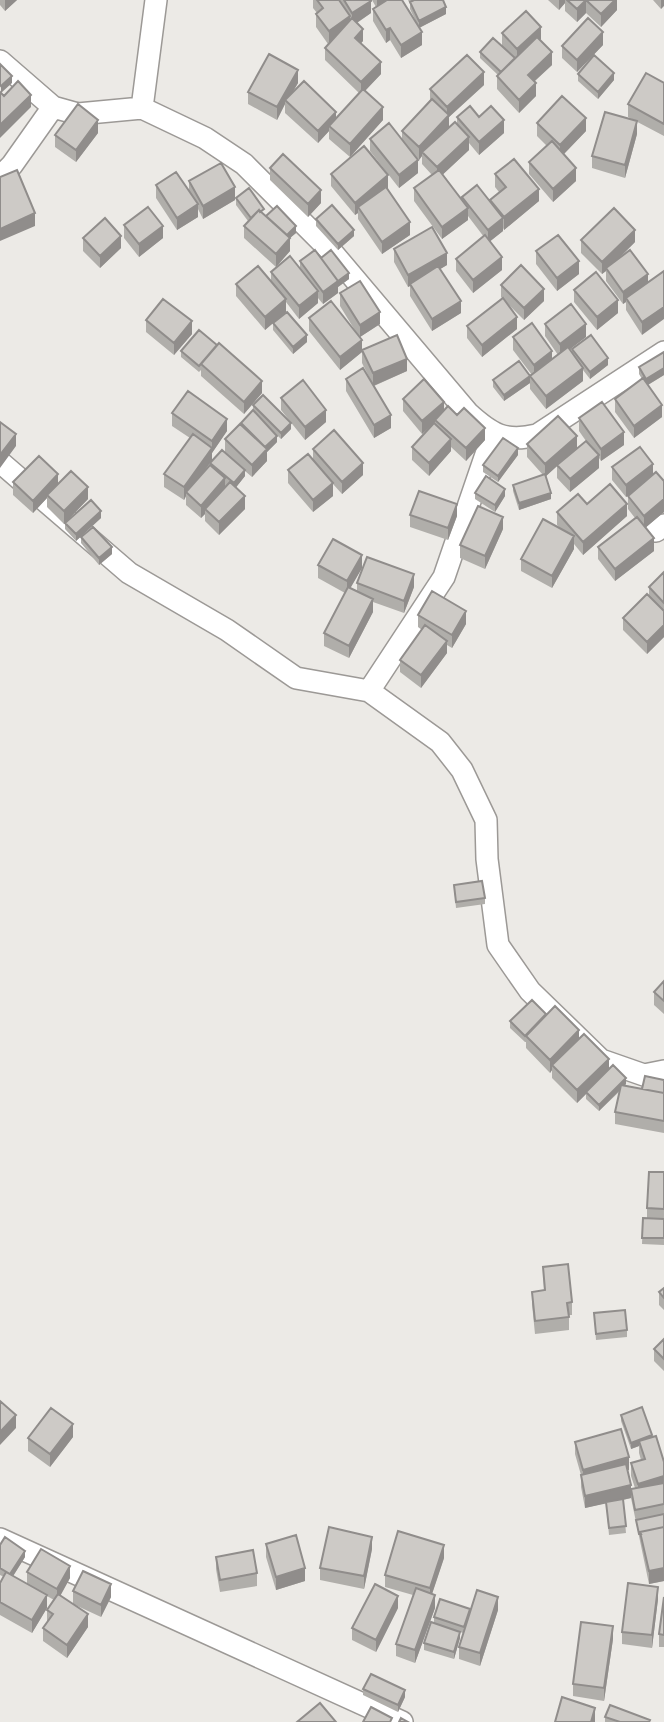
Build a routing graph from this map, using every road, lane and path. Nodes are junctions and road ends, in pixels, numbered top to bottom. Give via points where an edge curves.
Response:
1 (156, 0) edge
2 (0, 61) edge
3 (52, 107) junction
4 (142, 108) junction
5 (0, 177) edge
6 (664, 352) edge
7 (494, 434) junction
8 (0, 462) edge
9 (369, 691) junction
10 (664, 1072) edge
11 (0, 1539) edge
12 (402, 1722) edge

1 - 4 street
2 - 3 street
3 - 4 street via 78,114
3 - 5 street
4 - 7 street via 205,138 244,164 331,251 468,413
6 - 7 street via 537,435 519,440
7 - 9 street via 444,577
8 - 9 street via 129,573 228,630 296,678
9 - 10 street via 440,742 462,770 486,820 498,945 530,992 601,1060 644,1075
11 - 12 street

